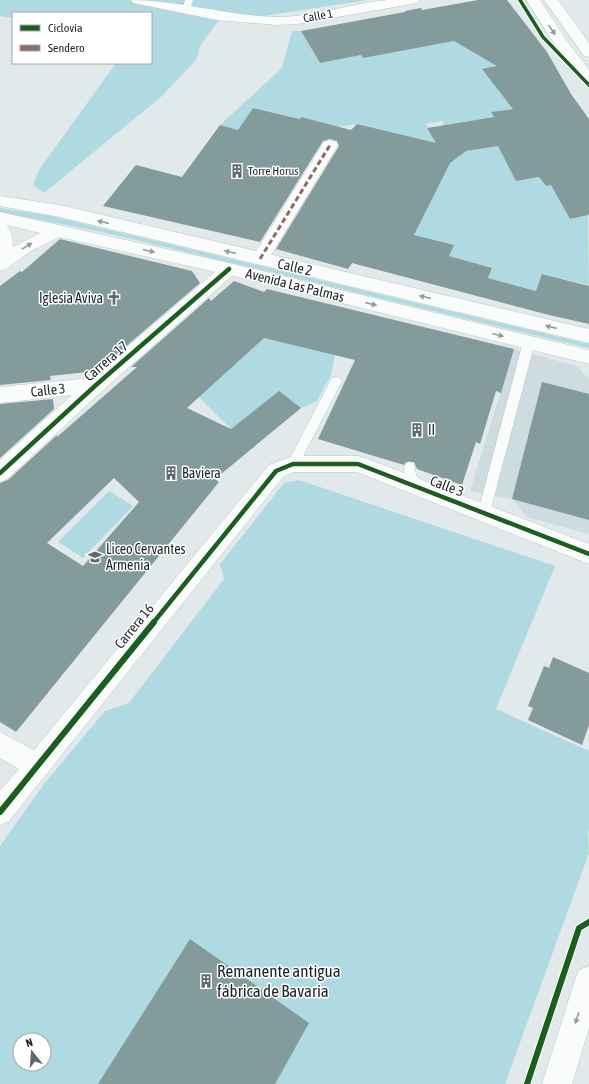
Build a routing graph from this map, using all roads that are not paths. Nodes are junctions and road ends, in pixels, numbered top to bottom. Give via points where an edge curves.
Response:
1 (138, 0) edge
2 (412, 0) edge
3 (533, 0) edge
4 (555, 3) edge
5 (190, 6) edge
6 (589, 53) edge
7 (589, 80) edge
8 (330, 145) dead end
9 (0, 201) edge
10 (0, 218) edge
11 (0, 227) edge
12 (57, 231) junction
13 (0, 258) edge
14 (260, 259) junction
15 (0, 265) edge
16 (229, 269) junction
17 (589, 336) edge
18 (529, 342) junction
19 (589, 357) edge
20 (336, 381) dead end
21 (96, 385) junction
22 (0, 395) edge
23 (293, 464) junction
24 (410, 467) dead end
25 (0, 473) edge
26 (421, 488) junction
27 (484, 512) junction
28 (589, 554) edge
29 (0, 744) edge
30 (36, 765) junction
31 (0, 812) edge
32 (589, 980) edge
33 (557, 1084) edge

1 - 5 street, Calle 1
2 - 5 street, Calle 1 via 281,21 222,16
3 -> 7 street
4 - 6 street
8 - 14 street
14 -> 9 street, Calle 2 via 60,211
10 - 12 street, Avenida Las Palmas
11 - 13 street via 5,235 4,251
15 -> 12 street via 25,247
12 -> 16 street, Avenida Las Palmas
17 -> 14 street, Calle 2
16 -> 18 street, Avenida Las Palmas
16 - 21 street, Carrera 17
18 - 19 street, Avenida Las Palmas
18 - 27 lane
20 - 23 lane
21 - 22 street, Calle 3
21 - 25 street, Carrera 17
23 - 26 street, Calle 3 via 358,464
23 - 30 street, Carrera 16 via 276,471
24 - 26 lane via 410,477
26 - 27 street, Calle 3
27 - 28 street, Calle 3
29 - 30 street
30 - 31 street, Carrera 16
32 -> 33 street

